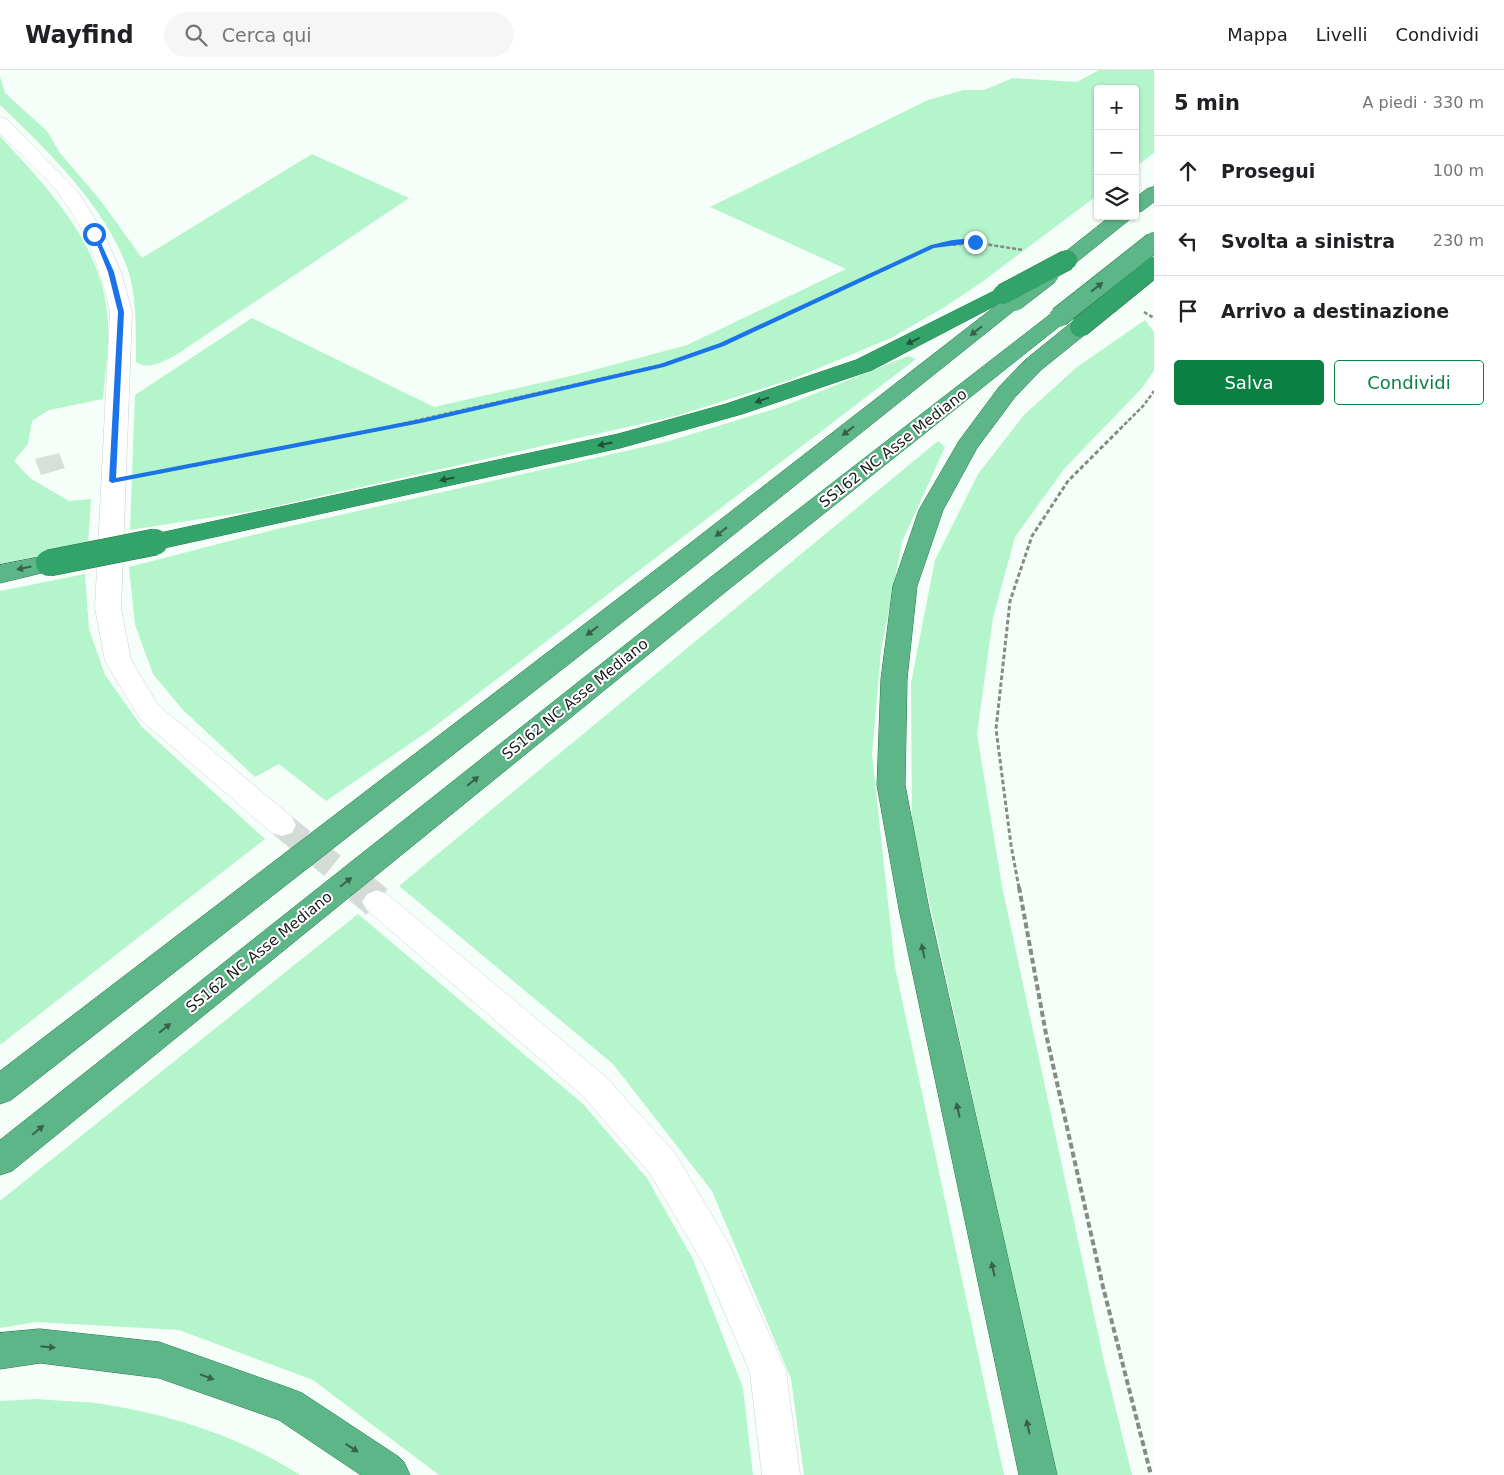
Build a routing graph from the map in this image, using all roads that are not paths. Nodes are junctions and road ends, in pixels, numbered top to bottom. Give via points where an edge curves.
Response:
1 (0, 123) edge
2 (1154, 193) edge
3 (1139, 205) edge
4 (1119, 220) edge
5 (1154, 242) edge
6 (1154, 267) edge
7 (1009, 298) junction
8 (1069, 322) junction
9 (0, 574) edge
10 (282, 825) tunnel mouth
11 (376, 902) tunnel mouth
12 (0, 1090) edge
13 (0, 1160) edge
14 (0, 1351) edge
15 (391, 1475) edge
16 (781, 1475) edge
17 (1038, 1475) edge

1 - 10 street via 69,193 94,234 111,272 121,312 108,608 118,661 149,712
2 - 3 highway
4 - 7 highway, bridge
8 -> 5 highway, SS162 NC Asse Mediano, bridge
6 - 8 highway, bridge
7 -> 9 highway, bridge via 864,364 734,409 620,441
7 -> 12 highway via 668,573
13 -> 8 highway, SS162 NC Asse Mediano via 712,589
17 -> 8 highway via 914,909 891,785 894,688 905,586 932,510 967,446 1007,392
11 - 16 street via 595,1087 663,1164 717,1256 768,1370
14 -> 15 highway via 40,1346 159,1360 289,1406

